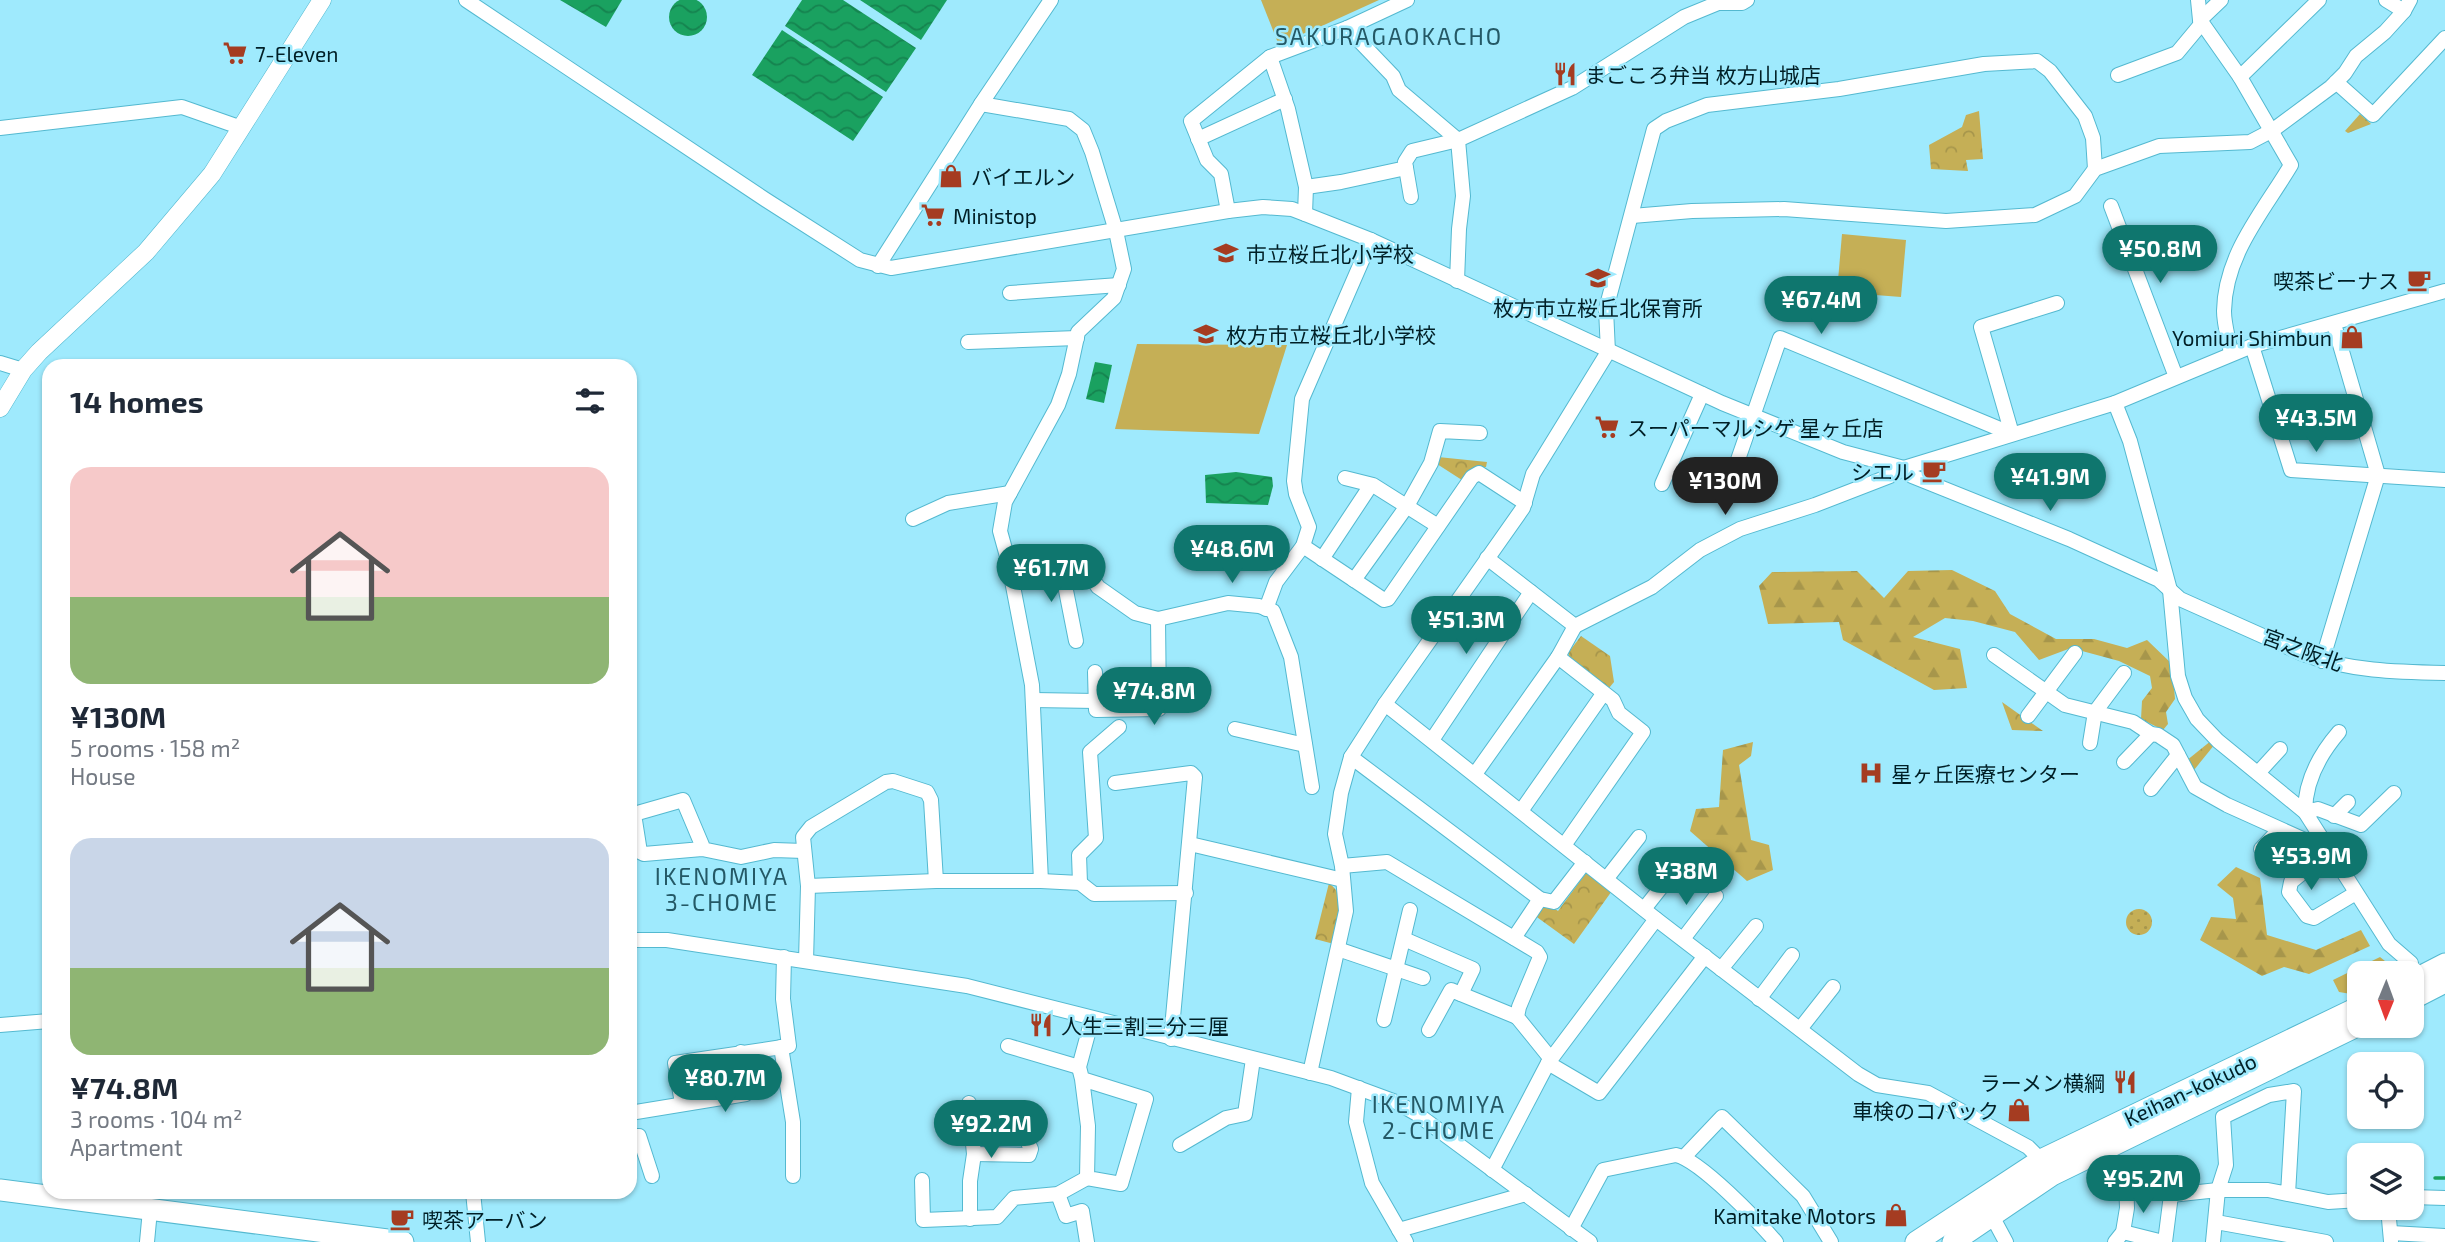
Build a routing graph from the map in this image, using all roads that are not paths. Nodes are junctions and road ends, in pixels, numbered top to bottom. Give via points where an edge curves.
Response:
1 (322, 0) edge
2 (466, 0) edge
3 (1051, 0) edge
4 (1408, 0) edge
5 (1747, 0) edge
6 (2198, 0) edge
7 (2221, 0) edge
8 (2319, 0) edge
9 (2386, 0) edge
10 (1717, 1) edge
11 (2407, 5) edge
12 (2201, 21) junction
13 (1347, 28) junction
14 (2445, 38) edge
15 (1270, 57) junction
16 (2118, 75) dead end
17 (2240, 77) junction
18 (2336, 82) junction
19 (1285, 99) junction
20 (981, 104) junction
21 (0, 128) edge
22 (242, 128) junction
23 (2273, 130) junction
24 (1198, 139) junction
25 (1458, 140) junction
26 (1406, 168) junction
27 (2095, 169) junction
28 (1306, 187) junction
29 (1411, 197) dead end
30 (2111, 206) dead end
31 (1228, 211) junction
32 (1305, 214) junction
33 (1632, 216) junction
34 (1116, 231) junction
35 (1371, 240) junction
36 (878, 266) junction
37 (1457, 281) junction
38 (1119, 285) junction
39 (2445, 291) edge
40 (1010, 293) dead end
41 (2057, 303) dead end
42 (2334, 324) junction
43 (1077, 338) junction
44 (968, 342) dead end
45 (2252, 346) junction
46 (1608, 352) junction
47 (2231, 354) junction
48 (0, 363) edge
49 (23, 370) junction
50 (2176, 377) junction
51 (1702, 394) junction
52 (2115, 403) junction
53 (0, 408) edge
54 (1753, 415) junction
55 (1480, 433) dead end
56 (2012, 435) junction
57 (1904, 468) junction
58 (2378, 475) junction
59 (1731, 477) dead end
60 (1345, 478) dead end
61 (2445, 480) edge
62 (1662, 484) dead end
63 (1371, 485) junction
64 (1010, 493) junction
65 (1525, 503) junction
66 (1407, 506) junction
67 (913, 519) dead end
68 (1438, 526) junction
69 (1303, 547) junction
70 (1487, 558) junction
71 (1060, 559) junction
72 (1322, 559) junction
73 (1009, 561) junction
74 (1354, 580) junction
75 (2170, 590) junction
76 (1531, 592) junction
77 (1266, 609) junction
78 (1158, 620) junction
79 (1576, 626) junction
80 (1076, 642) dead end
81 (2076, 653) dead end
82 (1994, 656) dead end
83 (1558, 657) junction
84 (2322, 661) junction
85 (1095, 672) dead end
86 (2124, 673) dead end
87 (2445, 673) edge
88 (2047, 691) junction
89 (1603, 694) junction
90 (1032, 700) junction
91 (1096, 702) junction
92 (1385, 704) junction
93 (2095, 712) junction
94 (2028, 716) dead end
95 (1119, 727) dead end
96 (1235, 729) dead end
97 (2339, 732) dead end
98 (2151, 734) junction
99 (1432, 740) junction
100 (2090, 743) dead end
101 (1305, 745) junction
102 (2280, 749) dead end
103 (2178, 755) junction
104 (1351, 757) junction
105 (2124, 762) dead end
106 (2258, 773) junction
107 (1475, 774) junction
108 (1115, 783) dead end
109 (1312, 788) dead end
110 (2151, 789) dead end
111 (2394, 793) dead end
112 (2348, 802) dead end
113 (1521, 811) junction
114 (637, 813) edge
115 (2305, 813) junction
116 (2334, 816) junction
117 (2279, 830) junction
118 (637, 833) edge
119 (1639, 837) dead end
120 (1565, 844) junction
121 (1190, 845) junction
122 (702, 849) junction
123 (2261, 849) dead end
124 (804, 851) junction
125 (2329, 851) junction
126 (1585, 862) junction
127 (1678, 866) dead end
128 (1343, 873) junction
129 (1607, 878) junction
130 (936, 881) junction
131 (1041, 881) junction
132 (1080, 883) junction
133 (808, 886) junction
134 (1186, 893) junction
135 (2356, 893) junction
136 (1716, 896) dead end
137 (1540, 899) junction
138 (1410, 910) dead end
139 (1650, 914) junction
140 (1756, 926) dead end
141 (1514, 938) junction
142 (1404, 939) junction
143 (1683, 939) junction
144 (637, 940) edge
145 (1338, 949) junction
146 (1792, 955) dead end
147 (1705, 956) junction
148 (784, 957) junction
149 (806, 961) junction
150 (2402, 961) edge
151 (2445, 964) edge
152 (1398, 968) junction
153 (1721, 969) junction
154 (2424, 969) edge
155 (1423, 978) dead end
156 (2445, 982) edge
157 (1833, 987) dead end
158 (2424, 993) edge
159 (1461, 994) junction
160 (1759, 999) junction
161 (2347, 1015) edge
162 (1517, 1017) junction
163 (1092, 1019) junction
164 (1384, 1020) dead end
165 (42, 1021) edge
166 (0, 1024) edge
167 (1800, 1029) junction
168 (2347, 1029) edge
169 (1429, 1030) dead end
170 (1171, 1039) junction
171 (2305, 1043) junction
172 (781, 1046) junction
173 (1008, 1046) dead end
174 (741, 1052) junction
175 (1253, 1059) junction
176 (1550, 1061) junction
177 (1080, 1073) junction
178 (1310, 1073) junction
179 (1359, 1087) junction
180 (682, 1103) junction
181 (969, 1103) dead end
182 (637, 1112) edge
183 (971, 1120) junction
184 (637, 1136) edge
185 (1180, 1145) dead end
186 (974, 1154) junction
187 (1684, 1157) junction
188 (2041, 1160) junction
189 (1492, 1170) junction
190 (2169, 1174) dead end
191 (652, 1176) dead end
192 (793, 1176) dead end
193 (1087, 1178) junction
194 (2126, 1179) dead end
195 (922, 1180) dead end
196 (0, 1190) edge
197 (2218, 1190) junction
198 (1058, 1194) junction
199 (1526, 1194) junction
200 (2288, 1194) junction
201 (2171, 1195) junction
202 (42, 1196) edge
203 (2424, 1198) edge
204 (2445, 1198) edge
205 (68, 1199) edge
206 (474, 1199) edge
207 (2347, 1200) edge
208 (150, 1210) junction
209 (1992, 1216) junction
210 (970, 1219) junction
211 (2216, 1222) junction
212 (1571, 1229) junction
213 (1403, 1236) edge
214 (2445, 1236) edge
215 (2119, 1237) edge
216 (2391, 1237) edge
217 (147, 1242) edge
218 (403, 1242) edge
219 (478, 1242) edge
220 (1087, 1242) edge
221 (1590, 1242) edge
222 (1776, 1242) edge
223 (1831, 1242) edge
224 (1916, 1242) edge
225 (1953, 1242) edge
226 (2006, 1242) edge
227 (2164, 1242) edge
228 (2213, 1242) edge
229 (2326, 1242) edge

1 - 22 main road
2 - 36 street via 766,200 860,260
3 - 20 street
4 - 13 street
5 - 10 street
6 - 12 street
7 - 12 street
8 - 17 street
9 - 11 street
10 - 25 street via 1572,88
11 - 18 street
12 - 16 street via 2177,53
12 - 17 street
13 - 15 street
13 - 25 street via 1393,76 1399,90
14 - 18 street via 2373,115
15 - 19 street
15 - 24 street via 1191,121
17 - 23 street
18 - 23 street
19 - 24 street
19 - 28 street
20 - 34 street via 1069,119 1083,130
20 - 36 street
21 - 22 street via 182,107
22 - 49 main road via 212,174 146,252
23 - 27 street via 2250,142 2160,146
23 - 47 street via 2291,165 2233,259 2224,312
24 - 31 street via 1207,160 1221,174
25 - 26 street via 1412,151
25 - 37 street via 1463,196
26 - 28 street
26 - 29 street
27 - 33 street via 2075,196 2035,215 1946,221 1779,209
27 - 33 street via 2093,138 2085,116 2050,71 2037,61 1984,64 1707,105 1667,121 1654,129
28 - 32 street
30 - 50 street
31 - 32 street, 宮之阪北 via 1263,207
31 - 34 street, 宮之阪北
32 - 35 street, 宮之阪北
33 - 46 street via 1606,310
34 - 36 street, 宮之阪北 via 891,268
34 - 38 street via 1124,268
35 - 37 street, 宮之阪北
35 - 69 street via 1302,399 1294,481 1309,527
37 - 46 street, 宮之阪北
38 - 40 street
38 - 43 street via 1114,298
39 - 42 street
41 - 56 street via 1981,327
42 - 45 street
42 - 58 street
43 - 44 street
43 - 64 street via 1058,405
45 - 47 street
45 - 58 street via 2291,470
46 - 51 street, 宮之阪北
46 - 65 street via 1533,474
47 - 50 street
48 - 49 street
49 - 53 main road
50 - 52 street
51 - 54 street, 宮之阪北
51 - 62 street
52 - 56 street
52 - 75 street via 2130,440
54 - 56 street via 1780,338
54 - 57 street, 宮之阪北 via 1843,452
54 - 59 street
55 - 66 street via 1440,431 1432,463
56 - 57 street
57 - 75 street, 宮之阪北 via 1912,476 2069,539 2158,580
57 - 79 street via 1815,505 1740,529 1700,550 1652,587
58 - 61 street
58 - 84 street
60 - 63 street
63 - 66 street
63 - 72 street
64 - 67 street via 948,503
64 - 73 street via 1000,531
65 - 68 street via 1479,473
65 - 70 street
66 - 68 street
66 - 74 street
68 - 74 street via 1388,599
69 - 72 street
69 - 77 street via 1276,582
70 - 76 street
70 - 92 street
71 - 73 street
71 - 78 street via 1080,560 1098,587 1135,613
71 - 80 street
72 - 74 street
73 - 90 street
75 - 84 street, 宮之阪北
75 - 106 street via 2178,676 2185,698 2218,741
76 - 79 street
76 - 99 street
77 - 78 street via 1228,603
77 - 101 street via 1273,611 1291,656
78 - 91 street via 1159,709 1096,710
79 - 83 street
81 - 88 street
82 - 88 street
83 - 89 street
83 - 107 street
84 - 87 street, 宮之阪北 via 2372,671
85 - 91 street
86 - 93 street
88 - 93 street via 2065,705
88 - 94 street
89 - 113 street
89 - 120 street via 1643,732
90 - 91 street
90 - 131 street
92 - 99 street
92 - 104 street
93 - 98 street via 2133,722
93 - 100 street
95 - 132 street via 1090,752 1096,838 1079,855
96 - 101 street
97 - 115 street via 2322,751 2305,797
98 - 103 street via 2173,745
98 - 105 street
99 - 107 street
101 - 109 street
102 - 106 street
103 - 110 street
103 - 117 street via 2195,788
104 - 128 street via 1335,834
104 - 137 street
106 - 115 street
107 - 113 street
108 - 121 street via 1191,773 1195,778
111 - 116 street via 2361,825
112 - 116 street
113 - 120 street
114 - 122 street via 683,800
115 - 116 street via 2318,809
115 - 125 street
117 - 123 street
117 - 125 street
118 - 122 street via 644,854
119 - 129 street
120 - 126 street
121 - 128 street
121 - 134 street
122 - 124 street via 741,857 774,850
124 - 130 street via 803,837 811,827 892,781 927,792 931,800
124 - 133 street
125 - 135 street
125 - 135 street via 2291,881 2289,892 2307,916 2315,918
126 - 129 street
126 - 137 street via 1554,902
127 - 139 street
128 - 141 street via 1387,862
128 - 145 street via 1346,911
129 - 139 street
130 - 131 street
130 - 133 street
131 - 132 street
132 - 134 street via 1094,894
133 - 149 street
134 - 170 street
135 - 150 street
136 - 143 street
137 - 141 street
138 - 142 street
139 - 143 street
139 - 176 street
140 - 153 street
141 - 162 street via 1540,957
142 - 152 street
142 - 159 street via 1473,969
143 - 147 street
144 - 148 street
145 - 152 street
145 - 178 street
146 - 160 street
147 - 153 street
147 - 176 street via 1598,1093
148 - 149 street
148 - 172 street via 789,1046
149 - 163 street via 967,986
151 - 154 highway
152 - 155 street
152 - 164 street
153 - 160 street
156 - 158 highway
157 - 167 street
159 - 162 street
159 - 169 street via 1451,990
160 - 167 street
161 - 171 highway, Keihan-kokudo
162 - 176 street
163 - 170 street
163 - 177 street
165 - 166 street
167 - 188 street via 1877,1085 1928,1093 2028,1147
168 - 171 highway, Keihan-kokudo
170 - 175 street
171 - 188 highway, Keihan-kokudo
171 - 209 highway, Keihan-kokudo via 2052,1175
172 - 174 street
172 - 192 street via 793,1122
173 - 177 street
174 - 180 street via 746,1094
174 - 180 street via 675,1063
175 - 178 street
175 - 185 street via 1245,1114 1226,1118
176 - 189 street
177 - 193 street via 1088,1126
177 - 193 street via 1146,1099 1121,1184
178 - 179 street
179 - 189 street via 1417,1114
179 - 213 street via 1356,1122 1364,1157 1372,1183
180 - 182 street
181 - 183 street
183 - 186 street
183 - 186 street via 1018,1121 1031,1149 1028,1154
184 - 191 street
186 - 210 street
187 - 212 street via 1603,1170
187 - 222 street
187 - 223 street via 1722,1117 1803,1195
188 - 224 highway, Keihan-kokudo
189 - 199 street
190 - 201 street
193 - 198 street
194 - 215 street via 2127,1208
195 - 210 street via 923,1220
196 - 202 highway
197 - 200 street
197 - 200 street via 2226,1165 2223,1117 2269,1095 2294,1091
197 - 201 street
197 - 211 street
198 - 210 street via 1014,1198 997,1217
198 - 220 street via 1066,1216 1082,1211
199 - 212 street
199 - 213 street
200 - 207 street via 2328,1202
201 - 227 street
203 - 204 street
205 - 208 highway
206 - 219 street
208 - 217 street
208 - 218 highway
209 - 225 highway, Keihan-kokudo
209 - 226 street
211 - 228 street
211 - 229 street
212 - 221 street
214 - 216 street
215 - 227 street

